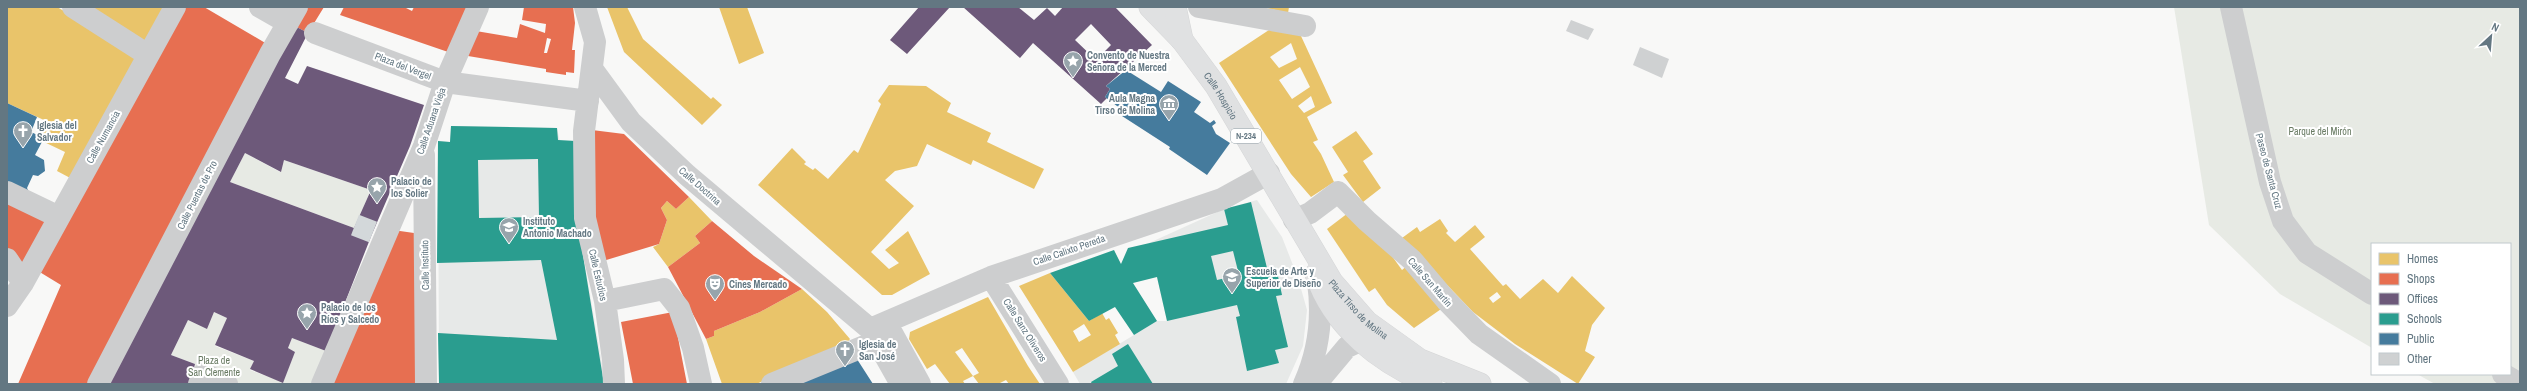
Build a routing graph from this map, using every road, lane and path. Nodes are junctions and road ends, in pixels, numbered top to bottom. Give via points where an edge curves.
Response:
1 (73, 7) edge
2 (175, 7) edge
3 (260, 7) edge
4 (478, 7) edge
5 (585, 7) edge
6 (1150, 7) edge
7 (1175, 7) edge
8 (1199, 7) edge
9 (2231, 7) edge
10 (292, 15) edge
11 (1305, 26) dead end
12 (314, 33) dead end
13 (1182, 40) junction
14 (148, 55) junction
15 (592, 70) junction
16 (445, 82) junction
17 (588, 101) junction
18 (424, 146) junction
19 (1269, 173) junction
20 (7, 192) edge
21 (59, 217) junction
22 (1299, 229) junction
23 (7, 259) edge
24 (27, 276) junction
25 (991, 277) junction
26 (1318, 282) junction
27 (2371, 293) edge
28 (605, 301) junction
29 (7, 306) edge
30 (874, 335) junction
31 (1368, 341) junction
32 (2506, 375) edge
33 (1472, 381) edge
34 (98, 384) edge
35 (199, 384) edge
36 (227, 384) edge
37 (322, 384) edge
38 (426, 384) edge
39 (614, 384) edge
40 (701, 384) edge
41 (772, 384) edge
42 (901, 384) edge
43 (920, 384) edge
44 (1058, 384) edge
45 (1304, 384) edge
46 (1316, 384) edge
47 (1431, 384) edge
48 (1550, 384) edge
49 (2520, 384) edge

1 - 14 street
2 - 14 street, Calle Numancia
3 - 10 street
4 - 16 street, Calle Aduana Vieja
5 - 15 street via 595,42
6 - 13 main road, Calle Hospicio / N-234
7 - 13 main road, Calle Hospicio / N-234
8 - 11 street
9 - 27 street, Paseo de Santa Cruz via 2270,182 2283,221 2307,253
10 - 34 street, Calle Puertas de Pro
12 - 16 street, Plaza del Vergel
13 - 19 main road, Calle Hospicio / N-234 via 1216,86
14 - 21 street, Calle Numancia
15 - 17 street, Calle Estudios
15 - 30 street, Calle Doctrina via 631,122 687,175
16 - 17 street, Plaza del Vergel
16 - 18 street, Calle Aduana Vieja
17 - 28 street, Calle Estudios via 584,131 585,218
18 - 37 street, Calle Aduana Vieja via 379,234
18 - 38 street, Calle Instituto
19 - 22 main road, Calle Hospicio / N-234
19 - 25 street, Calle Calixto Pereda via 1222,199
20 - 21 street
21 - 24 street, Calle Numancia
22 - 26 main road, Plaza Tirso de Molina
22 - 33 main road, Plaza Tirso de Molina / N-234 via 1332,282 1367,322 1420,360
22 - 48 street, Calle San Martín via 1310,213 1338,192 1412,260 1479,334
23 - 24 street
24 - 29 street, Calle Numancia
25 - 30 street, Calle Calixto Pereda
25 - 44 street, Calle Sanz Oliveros
26 - 31 main road, Plaza Tirso de Molina via 1321,291 1345,325
26 - 45 street via 1321,301 1318,345
28 - 39 street, Calle Estudios
28 - 40 street via 664,289 679,308 693,348
30 - 41 street, Calle Calixto Pereda
30 - 42 street, Calle Doctrina
30 - 43 street via 892,333
31 - 33 street, Plaza Tirso de Molina via 1428,372
31 - 46 street via 1347,346
31 - 47 main road, Plaza Tirso de Molina via 1373,353
32 - 49 street
35 - 36 street via 203,374

